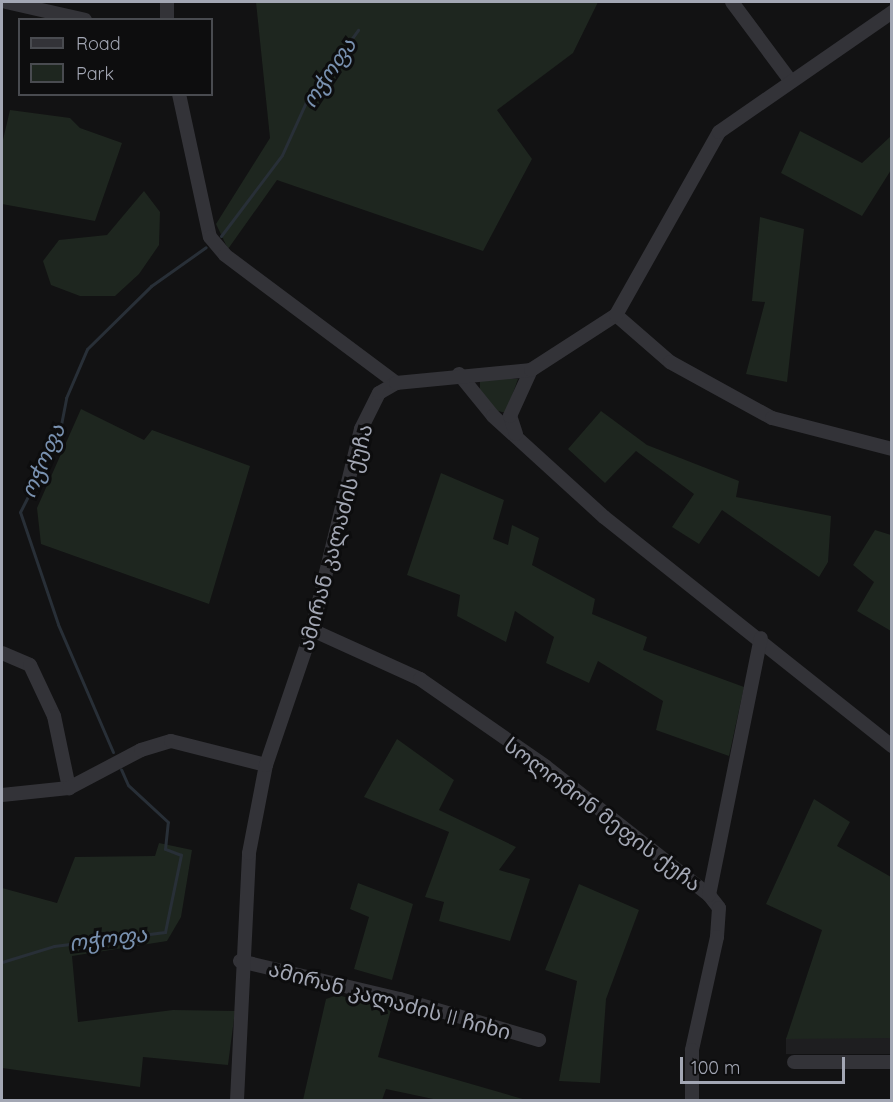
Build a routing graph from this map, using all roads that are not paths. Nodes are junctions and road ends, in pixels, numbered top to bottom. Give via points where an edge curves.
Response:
1 (6, 2) edge
2 (167, 2) edge
3 (732, 2) edge
4 (891, 12) edge
5 (76, 18) edge
6 (167, 18) edge
7 (790, 80) junction
8 (179, 96) edge
9 (616, 315) junction
10 (531, 370) junction
11 (459, 374) junction
12 (396, 383) junction
13 (517, 437) junction
14 (891, 449) edge
15 (312, 630) junction
16 (760, 638) junction
17 (2, 653) edge
18 (891, 746) edge
19 (266, 765) junction
20 (69, 788) junction
21 (2, 795) edge
22 (709, 895) junction
23 (240, 961) junction
24 (539, 1040) dead end
25 (794, 1062) dead end
26 (891, 1062) edge
27 (237, 1101) edge
28 (692, 1101) edge

1 - 5 street
2 - 6 street
3 - 7 street
4 - 7 street
7 - 9 street via 719,132
8 - 12 street via 210,237 225,255
9 - 10 street
9 - 14 street via 670,362 772,418
10 - 11 street
10 - 13 street via 510,416
11 - 12 street
11 - 13 street
12 - 15 street, ამირან კალაძის ქუჩა via 379,393 361,429
13 - 16 street via 604,517
15 - 19 street, ამირან კალაძის ქუჩა
15 - 22 street, სოლომონ მეფის ქუჩა via 420,679 545,766
16 - 18 street
16 - 22 street
17 - 20 street via 30,665 54,716
19 - 20 street via 171,741 141,750
19 - 23 street, ამირან კალაძის ქუჩა via 249,853
20 - 21 street
22 - 28 street, სოლომონ მეფის ქუჩა via 719,908 692,1050
23 - 24 street, ამირან კალაძის II ჩიხი via 400,999
23 - 27 street, ამირან კალაძის ქუჩა
25 - 26 street

